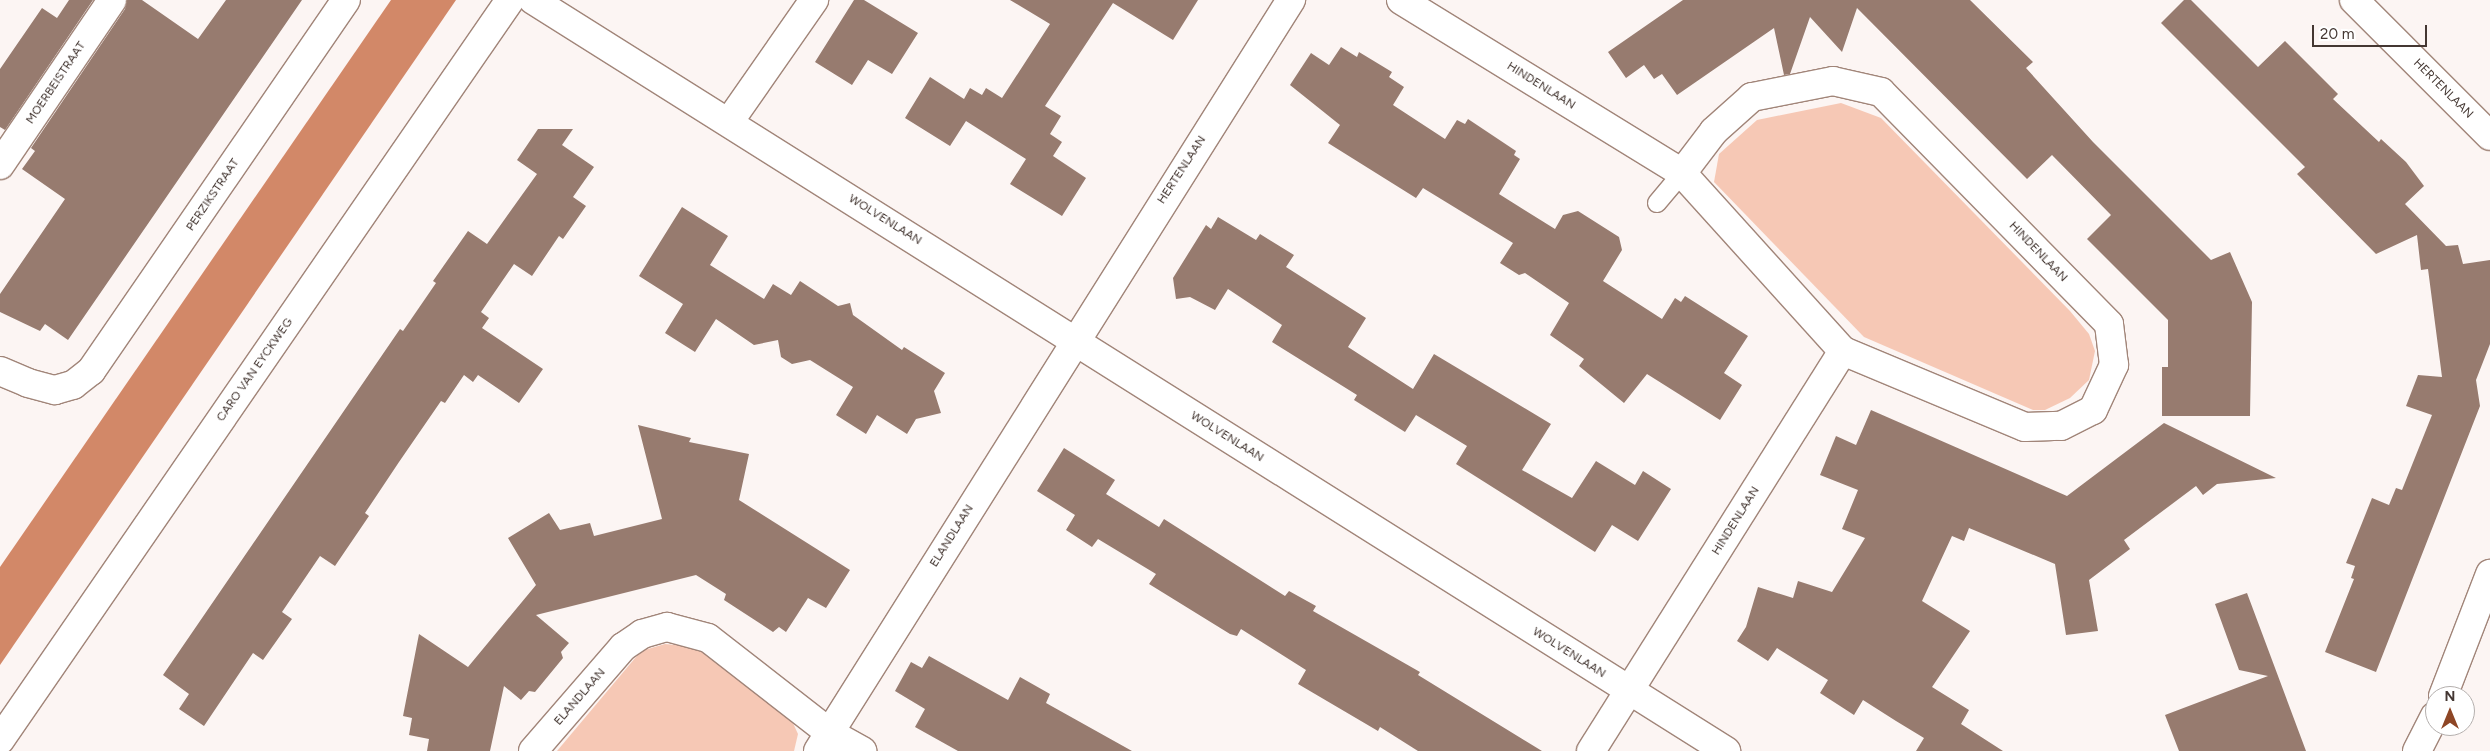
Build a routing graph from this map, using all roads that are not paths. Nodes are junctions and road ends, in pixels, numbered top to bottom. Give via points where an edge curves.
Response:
1 (112, 0) edge
2 (346, 0) edge
3 (510, 0) edge
4 (533, 0) edge
5 (814, 0) edge
6 (1291, 0) edge
7 (1401, 0) edge
8 (2354, 0) edge
9 (729, 122) junction
10 (2490, 136) edge
11 (0, 165) edge
12 (1682, 173) junction
13 (1657, 203) dead end
14 (1074, 340) junction
15 (1843, 351) junction
16 (0, 371) edge
17 (2490, 574) edge
18 (2447, 686) edge
19 (1629, 690) junction
20 (2425, 735) edge
21 (0, 740) edge
22 (824, 742) edge
23 (533, 751) edge
24 (862, 751) edge
25 (1591, 751) edge
26 (1726, 751) edge
27 (2417, 751) edge

1 - 11 street, MOERBEISTRAAT
2 - 16 street, PERZIKSTRAAT via 91,371 73,385 55,390 28,384
3 - 21 street, CARO VAN EYCKWEG
4 - 9 street, WOLVENLAAN
5 - 9 street
6 - 14 street, HERTENLAAN
7 - 12 street, HINDENLAAN
8 - 10 street, HERTENLAAN
9 - 14 street, WOLVENLAAN
12 - 13 lane
12 - 15 street, HINDENLAAN
12 - 15 street, HINDENLAAN via 1714,130 1752,97 1833,82 1881,92 2109,324 2114,365 2093,410 2061,426 2025,427
14 - 19 street, WOLVENLAAN
14 - 22 street, ELANDLAAN
15 - 19 street, HINDENLAAN
17 - 18 street
19 - 25 street
19 - 26 street, WOLVENLAAN
20 - 27 street
22 - 23 street, ELANDLAAN via 708,638 667,627 642,634 623,647
22 - 24 street, ELANDLAAN

